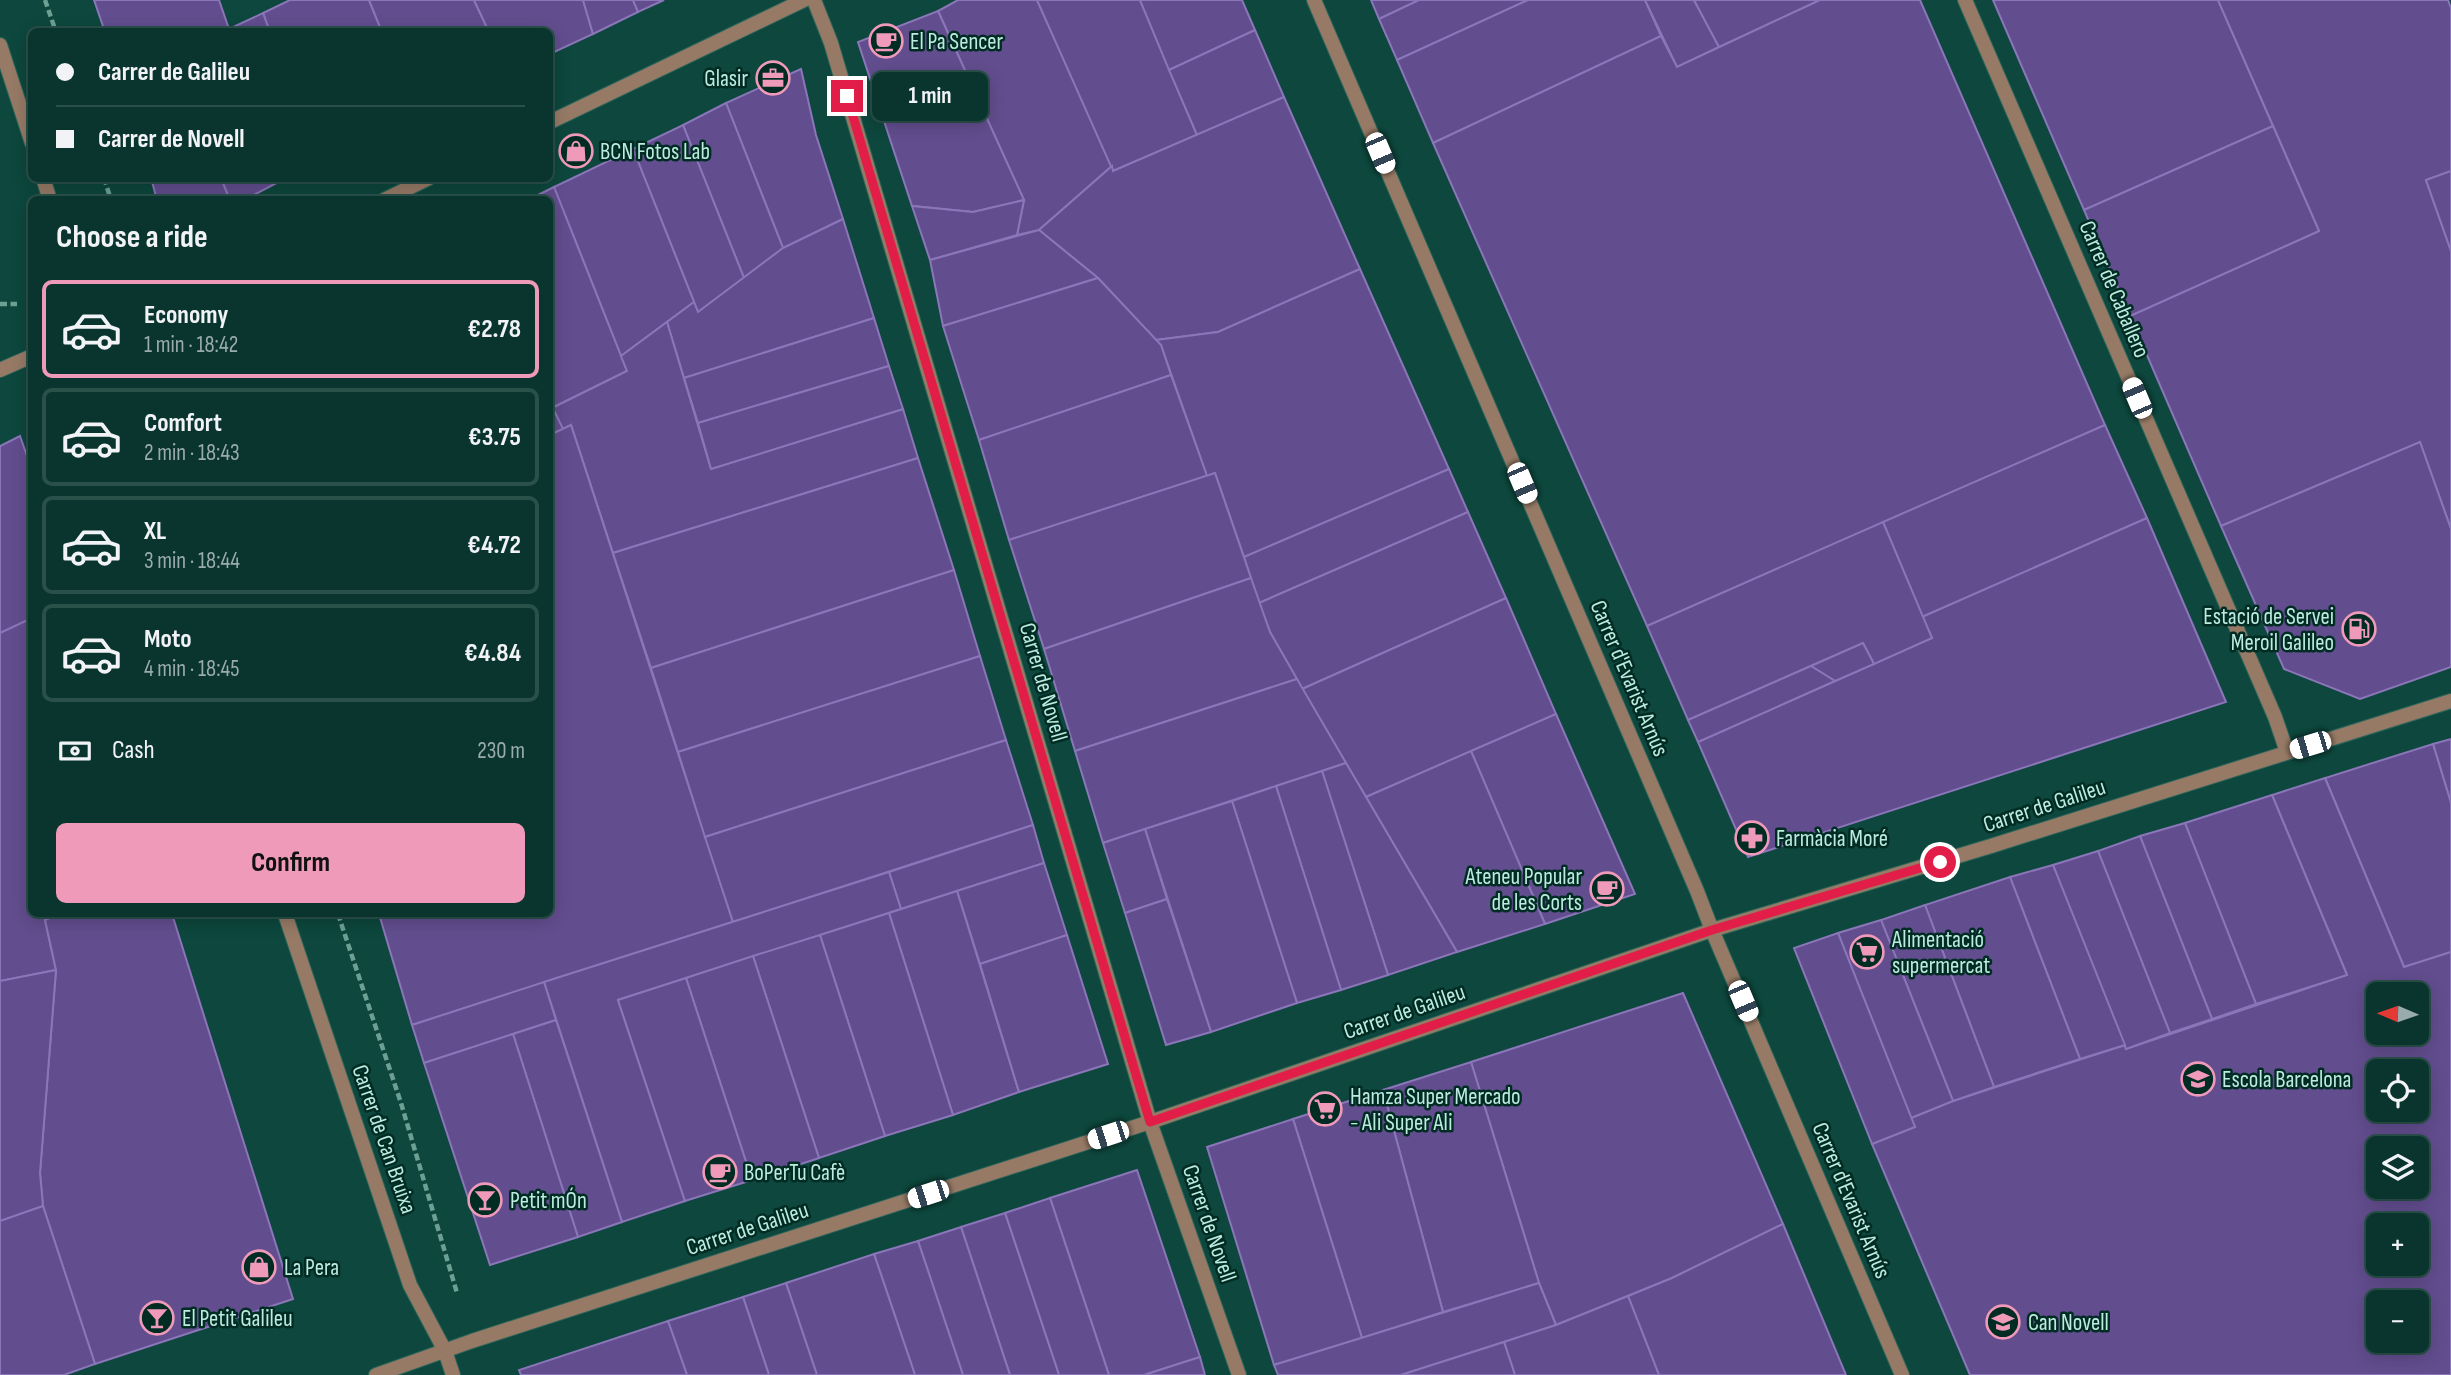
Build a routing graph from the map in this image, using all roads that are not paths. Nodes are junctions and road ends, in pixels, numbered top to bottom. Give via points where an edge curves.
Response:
1 (804, 0) edge
2 (814, 0) edge
3 (1314, 0) edge
4 (1965, 0) edge
5 (0, 45) edge
6 (553, 121) edge
7 (28, 131) edge
8 (421, 182) edge
9 (392, 196) edge
10 (28, 358) edge
11 (0, 370) edge
12 (2451, 701) edge
13 (2287, 752) junction
14 (286, 917) edge
15 (1712, 930) junction
16 (1150, 1122) junction
17 (445, 1351) junction
18 (376, 1375) edge
19 (453, 1375) edge
20 (1239, 1375) edge
21 (1902, 1375) edge

1 - 6 street
2 - 16 street, Carrer de Novell via 835,56
3 - 15 street, Carrer d'Evarist Arnús
4 - 13 street, Carrer de Caballero
5 - 7 street
8 - 9 street
10 - 11 street
12 - 13 street, Carrer de Galileu
13 - 15 street, Carrer de Galileu
14 - 17 street, Carrer de Can Bruixa via 410,1285
15 - 16 street, Carrer de Galileu
15 - 21 street, Carrer d'Evarist Arnús
16 - 17 street, Carrer de Galileu
16 - 20 street, Carrer de Novell
17 - 18 street, Carrer de Galileu
17 - 19 street, Carrer de Can Bruixa

